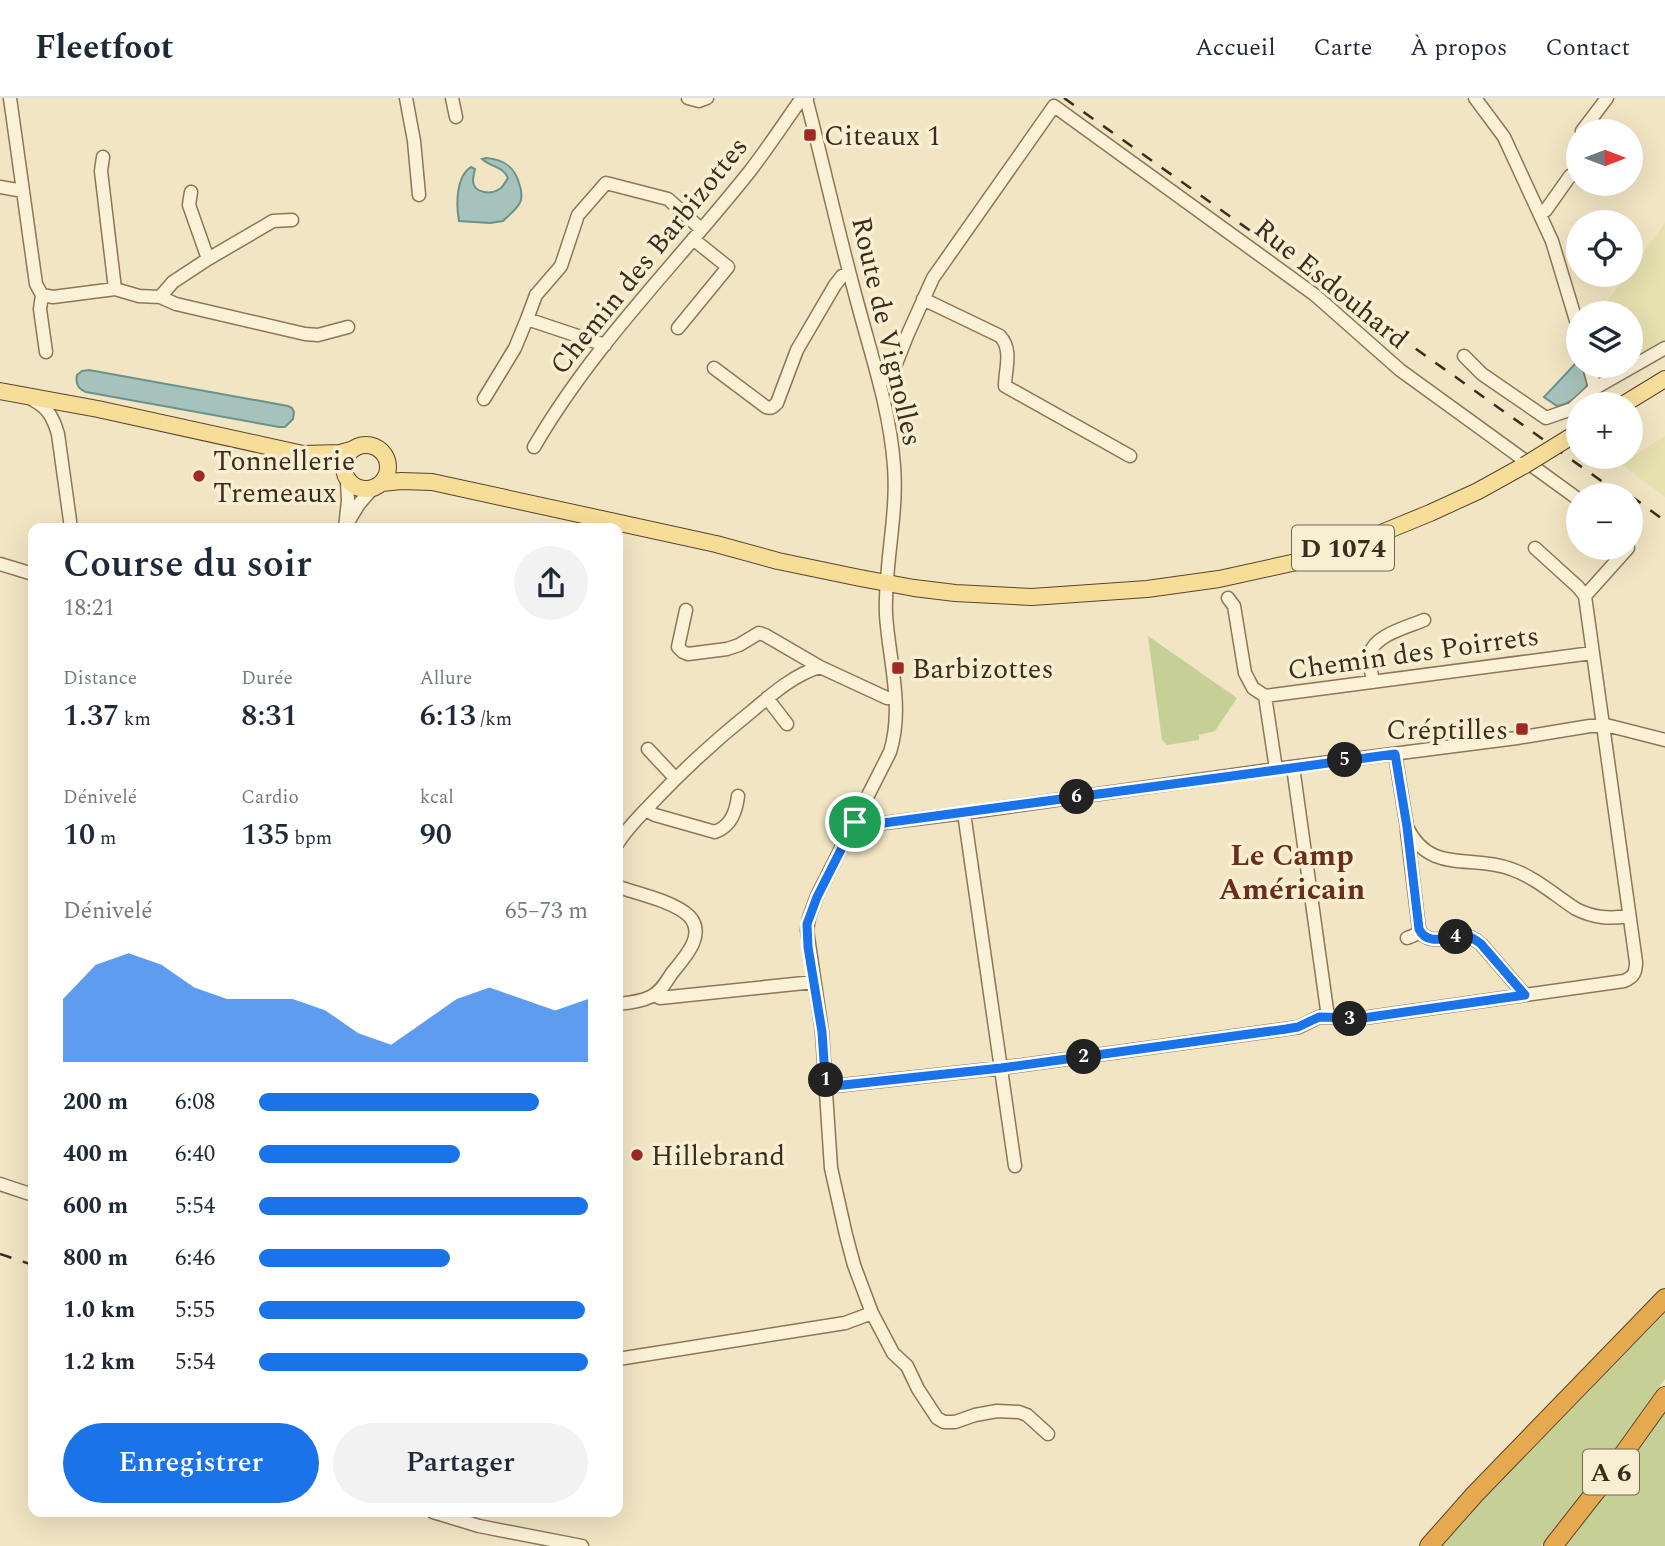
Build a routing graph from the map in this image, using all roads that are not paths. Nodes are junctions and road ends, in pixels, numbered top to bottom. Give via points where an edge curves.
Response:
1 (10, 98) edge
2 (406, 98) edge
3 (452, 98) edge
4 (688, 98) edge
5 (707, 98) edge
6 (1475, 98) edge
7 (1607, 98) edge
8 (806, 99) edge
9 (456, 117) dead end
10 (1591, 119) edge
11 (103, 158) dead end
12 (1566, 182) edge
13 (0, 187) edge
14 (23, 191) junction
15 (191, 192) dead end
16 (419, 195) dead end
17 (1540, 214) junction
18 (292, 220) dead end
19 (697, 234) junction
20 (208, 259) junction
21 (849, 273) junction
22 (115, 289) junction
23 (41, 295) junction
24 (160, 296) junction
25 (923, 299) junction
26 (1570, 301) edge
27 (527, 319) junction
28 (348, 327) dead end
29 (678, 328) dead end
30 (605, 345) junction
31 (1665, 348) edge
32 (46, 352) dead end
33 (1464, 355) dead end
34 (714, 368) dead end
35 (1592, 378) edge
36 (1665, 379) edge
37 (880, 382) junction
38 (1595, 388) junction
39 (0, 391) edge
40 (1643, 392) edge
41 (20, 394) junction
42 (484, 399) dead end
43 (1566, 440) edge
44 (534, 447) dead end
45 (351, 450) junction
46 (303, 454) junction
47 (1130, 456) dead end
48 (387, 459) junction
49 (346, 479) junction
50 (432, 482) junction
51 (377, 486) junction
52 (1566, 490) edge
53 (70, 523) edge
54 (345, 523) edge
55 (347, 523) edge
56 (620, 523) edge
57 (623, 524) edge
58 (1535, 548) dead end
59 (1616, 560) edge
60 (0, 564) edge
61 (28, 572) edge
62 (887, 578) junction
63 (1585, 596) junction
64 (1228, 598) dead end
65 (686, 610) dead end
66 (1424, 620) dead end
67 (1592, 653) junction
68 (820, 667) junction
69 (1373, 682) junction
70 (1265, 696) junction
71 (767, 698) junction
72 (895, 698) junction
73 (787, 724) dead end
74 (1603, 725) junction
75 (1665, 740) edge
76 (648, 749) dead end
77 (1395, 754) junction
78 (1293, 767) junction
79 (1276, 769) junction
80 (675, 778) junction
81 (738, 796) dead end
82 (645, 810) junction
83 (964, 813) junction
84 (855, 822) junction
85 (1407, 827) junction
86 (623, 837) edge
87 (623, 889) edge
88 (1629, 916) junction
89 (1419, 929) junction
90 (1407, 938) dead end
91 (814, 982) junction
92 (654, 995) junction
93 (1525, 995) junction
94 (623, 1003) edge
95 (1328, 1017) junction
96 (1001, 1068) junction
97 (826, 1090) junction
98 (1015, 1166) dead end
99 (0, 1184) edge
100 (28, 1193) edge
101 (1665, 1298) edge
102 (871, 1310) junction
103 (623, 1358) edge
104 (1665, 1396) edge
105 (1048, 1434) dead end
106 (449, 1517) edge
107 (582, 1546) edge
108 (1429, 1546) edge
109 (1553, 1546) edge

1 - 14 street
2 - 16 street
3 - 9 street
4 - 5 street
6 - 17 street via 1503,137
7 - 10 street
8 - 19 street, Chemin des Barbizottes via 799,102 751,170
8 - 21 street, Route de Vignolles
11 - 22 street
12 - 17 street
13 - 14 street
14 - 23 street
15 - 20 street via 189,205
17 - 26 street
18 - 20 street via 273,221
19 - 27 street via 668,199 606,183 578,215 561,266 536,295
19 - 29 street via 728,267
19 - 30 street, Chemin des Barbizottes
20 - 24 street
21 - 34 street via 835,285 797,349 774,407 766,407
21 - 37 street, Route de Vignolles
22 - 23 street
22 - 24 street
23 - 32 street
24 - 28 street via 176,304 305,334
25 - 37 street via 892,374
25 - 47 street via 1006,342 1005,386
25 - 52 street, Rue Esdouhard via 933,278 1054,106 1315,295 1400,370
27 - 30 street
27 - 42 street
30 - 44 street, Chemin des Barbizottes
31 - 38 street
33 - 38 street via 1482,374 1546,418 1572,409
35 - 38 street
36 - 40 main road
37 - 62 street, Route de Vignolles via 894,464
39 - 41 main road
41 - 46 main road
41 - 53 street via 40,404 55,422
43 - 62 main road, D 1074, bridge via 1494,482 1388,531 1310,559 1219,579 1032,597 914,588
45 - 46 main road
45 - 48 main road via 369,445
45 - 49 main road via 344,463
46 - 49 main road
48 - 50 main road, D 1074
48 - 51 main road via 387,476
49 - 51 main road via 358,489
49 - 54 street
50 - 51 main road, D 1074
50 - 56 main road, D 1074
51 - 55 street
57 - 62 main road, D 1074 via 778,561
58 - 63 street
59 - 63 street
60 - 61 street
62 - 72 street, Route de Vignolles via 886,616
63 - 67 street
64 - 70 street, Chemin des Poirrets via 1234,606 1245,673 1253,688
65 - 68 street via 678,647 683,652 727,649 759,633
66 - 69 street via 1377,641 1370,652
67 - 69 street, Chemin des Poirrets
67 - 74 street
68 - 71 street
68 - 72 street
69 - 70 street, Chemin des Poirrets
70 - 79 street
71 - 73 street
71 - 80 street
72 - 84 street, Route de Vignolles via 896,730 890,752
74 - 75 street
74 - 77 street
74 - 88 street
76 - 80 street
77 - 78 street
77 - 85 street
78 - 79 street
78 - 95 street
79 - 83 street
80 - 82 street
81 - 82 street via 731,820 715,832
82 - 86 street
83 - 84 street via 876,824
83 - 96 street
84 - 91 street, Route de Vignolles via 811,910 807,930
85 - 88 street via 1418,845 1441,859 1497,864 1587,914
85 - 89 street
87 - 92 street via 673,906 694,925 695,938 688,953
88 - 93 street via 1636,969 1625,981
89 - 90 street
89 - 93 street via 1430,940 1473,938
91 - 92 street
91 - 97 street, Route de Vignolles
92 - 94 street
93 - 95 street via 1363,1018
95 - 96 street via 1286,1029
96 - 97 street
96 - 98 street
97 - 102 street, Route de Vignolles via 834,1185 854,1265
99 - 100 street
101 - 108 highway
102 - 103 street via 845,1323
102 - 105 street, Route de Vignolles via 893,1353 937,1418 955,1422 997,1410 1019,1412
104 - 109 highway, A 6
106 - 107 street

